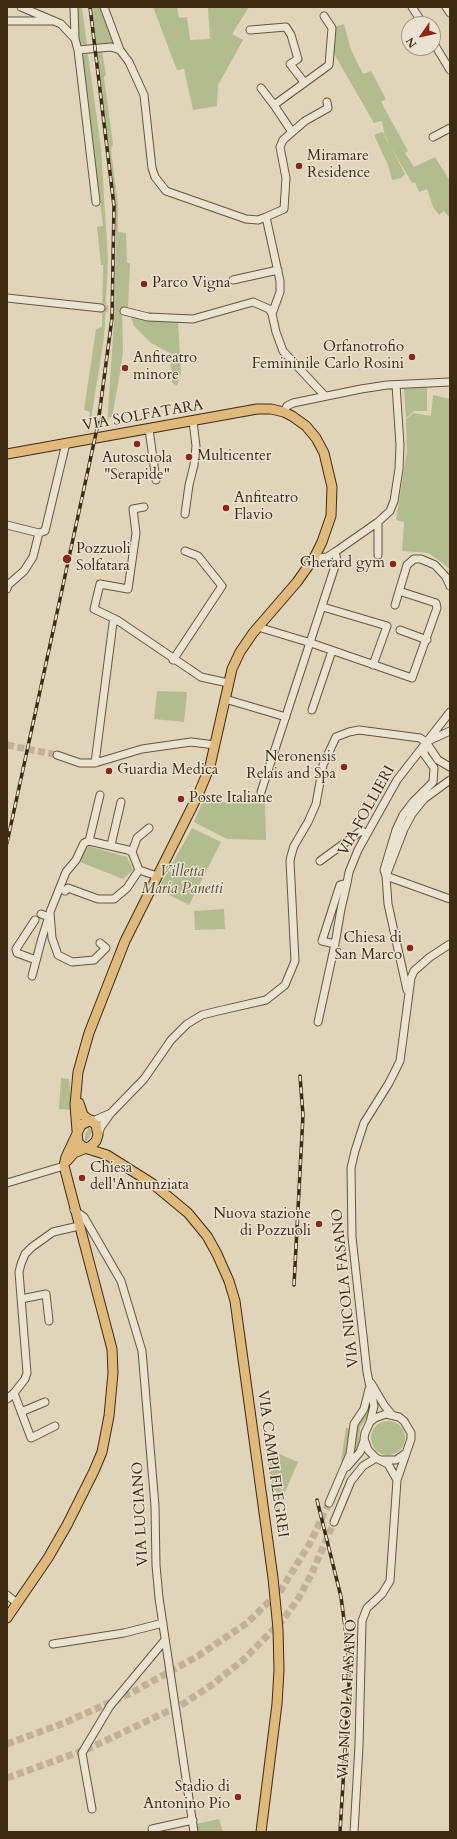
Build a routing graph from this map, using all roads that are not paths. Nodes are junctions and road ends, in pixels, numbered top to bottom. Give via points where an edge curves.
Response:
1 (21, 7) edge
2 (74, 7) edge
3 (104, 7) edge
4 (412, 7) edge
5 (324, 16) dead end
6 (417, 16) edge
7 (7, 21) edge
8 (55, 21) junction
9 (250, 30) dead end
10 (75, 39) junction
11 (78, 50) junction
12 (120, 50) junction
13 (441, 55) edge
14 (450, 70) edge
15 (304, 82) junction
16 (261, 88) dead end
17 (327, 102) dead end
18 (274, 105) junction
19 (450, 128) edge
20 (292, 132) junction
21 (433, 137) dead end
22 (96, 202) dead end
23 (266, 217) junction
24 (278, 270) junction
25 (233, 280) dead end
26 (7, 298) edge
27 (101, 308) tunnel mouth
28 (124, 310) tunnel mouth
29 (272, 314) junction
30 (450, 382) edge
31 (396, 385) junction
32 (324, 396) junction
33 (284, 412) junction
34 (193, 421) junction
35 (149, 429) junction
36 (66, 443) junction
37 (7, 454) edge
38 (156, 480) dead end
39 (144, 507) dead end
40 (185, 514) dead end
41 (378, 522) junction
42 (7, 525) edge
43 (38, 533) junction
44 (185, 551) dead end
45 (335, 552) junction
46 (378, 555) dead end
47 (314, 558) junction
48 (450, 586) edge
49 (7, 589) edge
50 (399, 591) junction
51 (395, 604) dead end
52 (323, 607) junction
53 (117, 620) junction
54 (258, 627) junction
55 (400, 630) dead end
56 (427, 640) junction
57 (311, 643) junction
58 (332, 651) junction
59 (173, 660) junction
60 (373, 666) junction
61 (228, 683) junction
62 (225, 699) junction
63 (312, 710) dead end
64 (450, 712) edge
65 (286, 717) junction
66 (450, 731) edge
67 (426, 742) junction
68 (216, 745) junction
69 (57, 755) tunnel mouth
70 (95, 764) junction
71 (450, 767) edge
72 (450, 780) edge
73 (261, 792) dead end
74 (100, 794) dead end
75 (121, 802) dead end
76 (149, 828) dead end
77 (367, 833) junction
78 (89, 841) junction
79 (111, 845) junction
80 (132, 852) junction
81 (320, 861) dead end
82 (142, 871) junction
83 (157, 876) junction
84 (386, 876) junction
85 (347, 883) junction
86 (65, 891) dead end
87 (450, 899) edge
88 (333, 906) junction
89 (341, 908) junction
90 (41, 914) dead end
91 (50, 915) junction
92 (330, 919) junction
93 (35, 920) dead end
94 (339, 920) junction
95 (100, 943) dead end
96 (335, 944) junction
97 (450, 944) edge
98 (36, 960) junction
99 (32, 976) dead end
100 (408, 992) junction
101 (318, 1022) dead end
102 (76, 1098) junction
103 (111, 1113) junction
104 (91, 1120) junction
105 (77, 1133) junction
106 (98, 1135) junction
107 (85, 1148) junction
108 (107, 1155) junction
109 (65, 1164) junction
110 (7, 1183) edge
111 (74, 1210) junction
112 (79, 1226) junction
113 (22, 1299) junction
114 (49, 1321) dead end
115 (368, 1377) junction
116 (370, 1386) junction
117 (14, 1393) junction
118 (7, 1399) edge
119 (45, 1402) dead end
120 (21, 1412) junction
121 (392, 1414) junction
122 (370, 1422) junction
123 (55, 1426) dead end
124 (364, 1439) junction
125 (407, 1452) junction
126 (379, 1459) junction
127 (343, 1470) junction
128 (397, 1480) junction
129 (329, 1503) tunnel mouth
130 (334, 1522) tunnel mouth
131 (7, 1595) edge
132 (17, 1603) junction
133 (7, 1618) edge
134 (163, 1624) junction
135 (165, 1640) junction
136 (53, 1644) dead end
137 (92, 1809) dead end
138 (193, 1820) junction
139 (152, 1829) dead end
140 (194, 1832) edge
141 (261, 1832) edge
142 (354, 1832) edge

1 - 8 street
2 - 10 street
3 - 12 street
4 - 6 street
5 - 15 street via 332,28 329,65
7 - 8 street
8 - 10 street
9 - 15 street via 286,26 298,59 290,64
10 - 11 street
11 - 12 street
11 - 22 street
12 - 23 street via 129,62 144,95 152,168 160,186 172,194 246,219 258,220
13 - 14 street
15 - 18 street
16 - 18 street
17 - 20 street via 328,108
18 - 20 street
19 - 21 street
20 - 23 street via 283,140 280,147 286,178 284,209
23 - 24 street
24 - 25 street
24 - 29 street via 280,292
26 - 27 street
28 - 29 street via 148,316 193,319 253,302 269,309
29 - 32 street via 284,351
30 - 31 street
31 - 32 street
31 - 41 street via 399,468 394,501 390,511
32 - 33 street via 293,403 287,406
33 - 34 main road, VIA SOLFATARA via 257,409
33 - 47 main road via 306,426 316,438 324,453 332,487 331,516
34 - 35 main road, VIA SOLFATARA
34 - 40 street via 196,446
35 - 36 main road, VIA SOLFATARA
35 - 38 street
36 - 37 main road, VIA SOLFATARA
36 - 43 street via 45,531
39 - 53 street via 133,509 136,533 128,589 100,584 94,609
41 - 45 street
41 - 46 street
42 - 43 street
43 - 49 street via 33,558
44 - 59 street via 198,556 222,586
45 - 47 street via 327,557
45 - 52 street via 337,560
47 - 54 main road via 298,582
48 - 50 street via 435,565 427,560 418,559 410,561 407,565
50 - 51 street
50 - 56 street via 436,603 437,608
52 - 57 street
52 - 60 street via 387,626
53 - 59 street
53 - 70 street via 113,623
54 - 57 street
54 - 61 main road via 240,652
55 - 56 street
56 - 60 street via 412,678
57 - 58 street
57 - 65 street
58 - 60 street
58 - 63 street
59 - 61 street via 201,677
61 - 62 main road
62 - 65 street
62 - 68 main road
64 - 67 street, VIA FOLLIERI
65 - 73 street
66 - 67 street
67 - 71 street via 438,760
67 - 77 street, VIA FOLLIERI via 397,780
67 - 84 street via 424,754 434,768 434,780 403,815 384,870
67 - 103 street via 420,738 359,730 336,737 323,765 316,804 291,856 296,948 294,966 285,985 266,1000 202,1015 187,1024 171,1040 144,1079
68 - 70 street via 191,742 142,748
68 - 83 main road via 198,795
69 - 70 street via 80,763
72 - 84 street via 424,799 412,814
74 - 78 street
75 - 79 street
76 - 80 street via 137,838
77 - 81 street via 361,831
77 - 85 street, VIA FOLLIERI via 349,872
78 - 79 street
78 - 91 street via 84,843 76,860 66,872
79 - 80 street
80 - 82 street
82 - 83 street
82 - 86 street via 114,899 98,899 68,888
83 - 102 main road via 124,941 94,1020 78,1072
84 - 87 street
84 - 100 street via 388,904
85 - 88 street via 340,885
85 - 89 street, VIA FOLLIERI
88 - 89 street
88 - 92 street
89 - 94 street, VIA FOLLIERI
90 - 91 street
91 - 95 street via 52,938 58,954 72,962 94,960 106,948
91 - 98 street
92 - 94 street
92 - 96 street via 322,941
93 - 98 street via 16,949 18,953
94 - 96 street, VIA FOLLIERI
96 - 101 street, VIA FOLLIERI
97 - 100 street via 414,971
98 - 99 street
100 - 115 street, VIA NICOLA FASANO via 400,1061 364,1123 351,1173 355,1276
102 - 104 main road via 83,1115
102 - 105 main road
103 - 104 street
103 - 106 street
104 - 105 main road via 81,1125
104 - 106 main road via 96,1125
105 - 107 main road via 78,1142
105 - 109 main road
106 - 107 main road via 94,1144
106 - 108 main road
107 - 108 main road, VIA CAMPI FLEGREI
107 - 109 main road via 74,1153
108 - 141 main road, VIA CAMPI FLEGREI via 153,1184 188,1213 218,1254 235,1302 278,1630 277,1704
109 - 110 street
109 - 111 main road
111 - 112 main road
111 - 134 street, VIA LUCIANO via 84,1217 121,1281 142,1351 155,1506 156,1564
112 - 113 street via 53,1232 25,1254 20,1272
112 - 132 main road via 112,1349 113,1373 109,1416 102,1452 94,1471 48,1558
113 - 114 street via 46,1294
113 - 117 street via 27,1373
115 - 116 street, VIA NICOLA FASANO
115 - 121 street
116 - 122 street, VIA NICOLA FASANO via 374,1406
116 - 127 street via 364,1409 354,1424 352,1450
117 - 118 street
117 - 120 street
119 - 120 street
120 - 123 street via 31,1438
121 - 122 street via 380,1415
121 - 125 street via 404,1421 411,1433
122 - 124 street
124 - 126 street via 368,1450
124 - 127 street via 360,1452
125 - 126 street via 396,1460
125 - 128 street, VIA NICOLA FASANO
126 - 128 street via 391,1468
126 - 130 street via 363,1466 351,1481
127 - 129 street
128 - 142 street, VIA NICOLA FASANO via 390,1581 368,1608 362,1621
131 - 132 street
132 - 133 main road
134 - 135 street, VIA LUCIANO
134 - 136 street
135 - 137 street via 110,1706 82,1753
135 - 138 street, VIA LUCIANO
138 - 139 street
138 - 140 street, VIA LUCIANO

